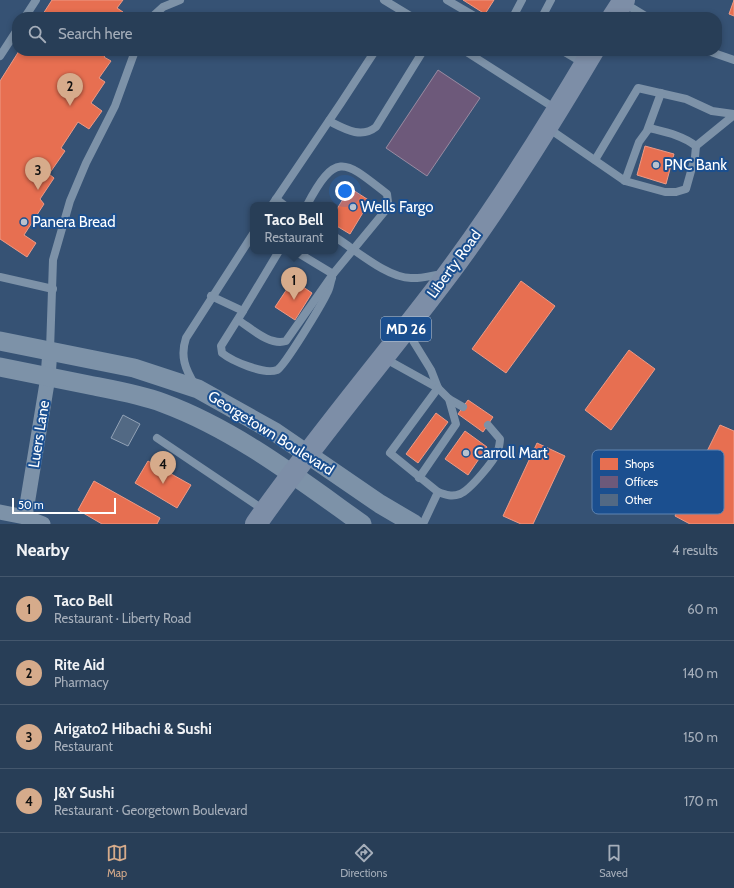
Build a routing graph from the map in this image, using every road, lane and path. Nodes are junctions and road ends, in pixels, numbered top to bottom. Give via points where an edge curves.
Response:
1 (36, 0) edge
2 (180, 0) edge
3 (384, 0) edge
4 (447, 0) edge
5 (522, 0) edge
6 (551, 0) edge
7 (620, 3) edge
8 (28, 12) edge
9 (158, 12) edge
10 (397, 12) edge
11 (467, 12) edge
12 (516, 12) edge
13 (545, 12) edge
14 (637, 12) edge
15 (12, 38) edge
16 (0, 56) edge
17 (133, 56) edge
18 (371, 56) edge
19 (421, 56) edge
20 (471, 56) edge
21 (722, 56) edge
22 (589, 58) edge
23 (734, 60) edge
24 (661, 93) junction
25 (734, 115) edge
26 (553, 119) junction
27 (330, 121) junction
28 (649, 128) junction
29 (696, 146) junction
30 (595, 160) junction
31 (626, 181) junction
32 (274, 202) edge
33 (309, 202) edge
34 (250, 238) edge
35 (338, 239) edge
36 (354, 249) junction
37 (277, 254) edge
38 (300, 254) edge
39 (449, 273) junction
40 (333, 274) junction
41 (0, 277) edge
42 (53, 289) junction
43 (211, 296) junction
44 (243, 311) junction
45 (238, 320) junction
46 (406, 329) junction
47 (0, 341) edge
48 (50, 350) junction
49 (383, 358) junction
50 (0, 367) edge
51 (48, 377) junction
52 (438, 388) junction
53 (198, 389) junction
54 (449, 399) junction
55 (463, 407) dead end
56 (488, 425) dead end
57 (157, 438) dead end
58 (307, 453) junction
59 (292, 474) junction
60 (419, 478) junction
61 (438, 492) junction
62 (0, 512) edge
63 (260, 517) edge
64 (25, 518) junction
65 (43, 524) edge
66 (362, 524) edge
67 (414, 524) edge
68 (423, 524) edge

1 - 8 lane
2 - 9 lane
3 - 10 lane
4 - 11 lane
5 - 12 lane
6 - 13 lane
7 - 14 lane
15 - 16 lane
17 - 42 lane via 115,106 70,201 54,260
18 - 27 lane
19 - 27 lane via 376,127 370,132 348,131
20 - 26 lane
21 - 23 lane
22 - 26 main road, Liberty Road / MD 26
24 - 25 lane via 686,99 712,111
24 - 28 lane
24 - 30 lane via 638,88
25 - 29 lane
26 - 30 lane
26 - 39 main road, Liberty Road / MD 26
27 - 32 lane
28 - 29 lane via 676,135
28 - 31 lane via 638,142
29 - 31 lane via 696,157 686,189 665,192
30 - 31 lane
33 - 36 lane via 331,169 342,166 355,169 387,194 385,211
34 - 43 lane
35 - 36 lane
36 - 39 lane via 381,268 411,278
36 - 40 lane
37 - 44 lane
38 - 40 lane
39 - 46 main road, Liberty Road / MD 26
40 - 45 lane via 286,341 279,344 271,341
40 - 45 lane via 328,292 281,367 274,371 254,368 222,353 221,346
41 - 42 lane
42 - 48 lane
43 - 44 lane
43 - 53 lane via 182,349 187,373
44 - 45 lane
46 - 49 main road, Liberty Road / MD 26
46 - 52 lane via 431,370
47 - 48 street, Georgetown Boulevard
48 - 51 street, Luers Lane
48 - 53 street, Georgetown Boulevard via 134,368
49 - 52 lane
49 - 58 main road, Liberty Road / MD 26
50 - 51 street, Georgetown Boulevard
51 - 59 street, Georgetown Boulevard via 127,392 162,402 217,428
51 - 64 street, Luers Lane
52 - 54 lane
52 - 60 lane via 390,453
53 - 58 street, Georgetown Boulevard
54 - 55 lane
54 - 60 lane via 456,424
56 - 61 lane via 500,439 498,452 493,459 460,494 449,496
57 - 63 lane
58 - 59 main road, Liberty Road / MD 26
58 - 67 street, Georgetown Boulevard via 380,504
59 - 63 main road, Liberty Road / MD 26
59 - 66 street, Georgetown Boulevard
60 - 61 lane
61 - 68 lane
62 - 64 street
64 - 65 street

